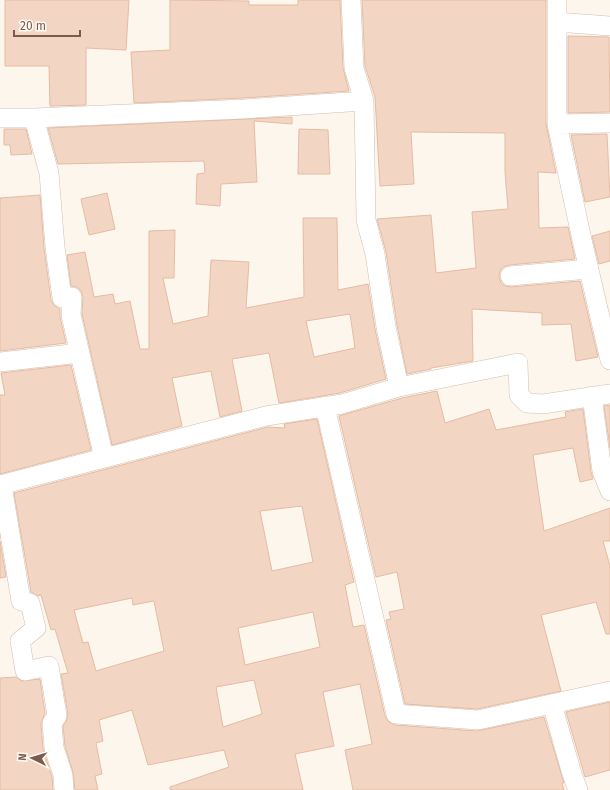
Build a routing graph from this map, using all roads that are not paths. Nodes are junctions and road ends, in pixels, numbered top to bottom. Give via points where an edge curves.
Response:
1 (351, 0) edge
2 (557, 0) edge
3 (557, 22) junction
4 (610, 26) edge
5 (364, 101) junction
6 (0, 118) edge
7 (34, 118) junction
8 (557, 124) junction
9 (609, 128) edge
10 (589, 269) junction
11 (510, 276) dead end
12 (80, 353) junction
13 (610, 360) edge
14 (0, 362) edge
15 (399, 387) junction
16 (601, 395) edge
17 (325, 406) junction
18 (104, 458) junction
19 (1, 485) edge
20 (610, 491) edge
21 (610, 691) edge
22 (552, 704) junction
23 (64, 790) edge
24 (578, 790) edge

1 - 5 street via 354,68
2 - 3 street
3 - 4 street
3 - 8 street
5 - 7 street
5 - 15 street via 366,220 375,254 386,327
6 - 7 street
7 - 12 street via 49,173 62,298 72,297 71,315
8 - 9 street
8 - 10 street
10 - 11 street
10 - 13 street
12 - 14 street
12 - 18 street
15 - 16 street via 518,363 519,395 527,404
15 - 17 street via 342,404
16 - 20 street via 602,471
17 - 18 street via 266,416
17 - 22 street via 396,714 478,720
18 - 19 street
19 - 23 street via 21,601 30,603 36,628 20,641 25,671 49,666 56,716 52,723 54,748 63,775
21 - 22 street
22 - 24 street

